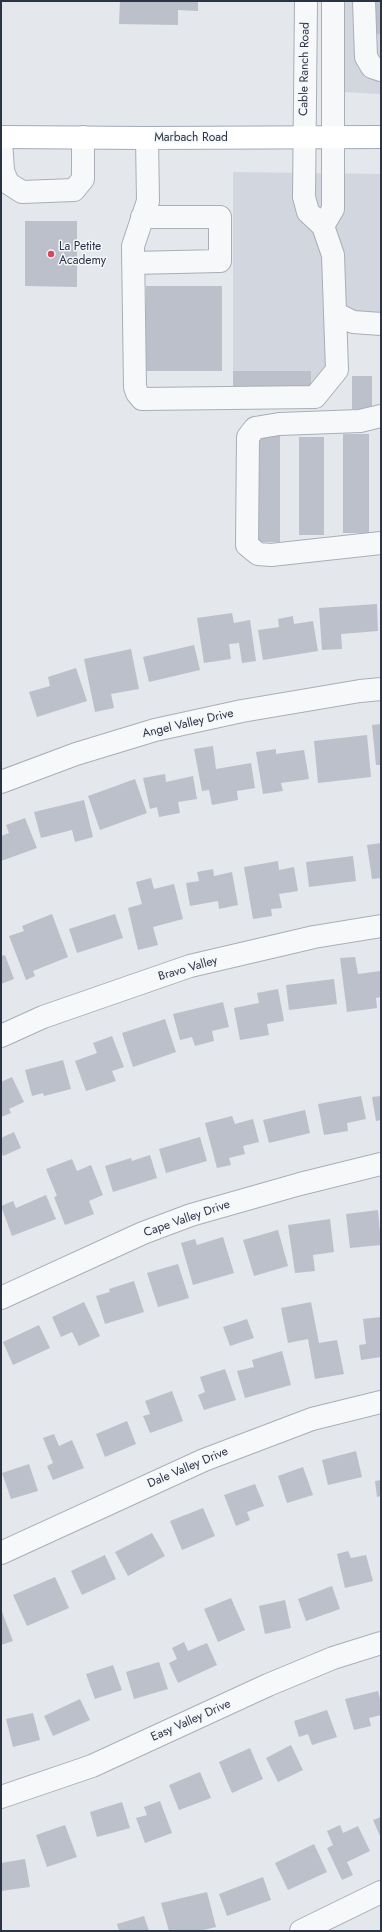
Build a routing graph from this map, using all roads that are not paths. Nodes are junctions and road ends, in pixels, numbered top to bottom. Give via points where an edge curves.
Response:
1 (306, 1) edge
2 (333, 1) edge
3 (364, 1) edge
4 (381, 70) edge
5 (1, 137) edge
6 (83, 137) junction
7 (304, 137) junction
8 (332, 137) junction
9 (148, 138) junction
10 (381, 138) edge
11 (1, 140) edge
12 (142, 217) junction
13 (323, 226) junction
14 (133, 263) junction
15 (335, 313) junction
16 (381, 324) edge
17 (381, 416) edge
18 (381, 543) edge
19 (381, 689) edge
20 (1, 782) edge
21 (381, 926) edge
22 (1, 1036) edge
23 (381, 1164) edge
24 (1, 1298) edge
25 (381, 1402) edge
26 (1, 1553) edge
27 (381, 1643) edge
28 (1, 1797) edge
29 (381, 1892) edge
30 (301, 1931) edge

1 - 7 street, Cable Ranch Road
2 - 8 street
3 - 4 street via 366,57 372,67
5 - 6 main road, Marbach Road
6 - 9 main road, Marbach Road
6 - 11 street via 83,179 74,190 22,192 8,183 3,171
7 - 8 main road, Marbach Road
7 - 9 main road, Marbach Road
7 - 13 street, Cable Ranch Road via 304,197 308,212
8 - 10 main road, Marbach Road
8 - 13 street via 333,209
9 - 12 street via 148,202
12 - 14 street via 132,246
12 - 14 street via 220,217 220,261
13 - 15 street via 333,255
14 - 15 street via 135,387 142,399 315,397 337,370
15 - 16 street via 353,322
17 - 18 street via 360,421 279,424 255,428 248,437 247,545 258,554 271,556
19 - 20 street, Angel Valley Drive via 242,711 155,730 76,754
21 - 22 street, Bravo Valley via 314,937 190,966 43,1016
23 - 24 street, Cape Valley Drive via 191,1215 143,1233
25 - 26 street, Dale Valley Drive via 312,1419 204,1460
27 - 28 street, Easy Valley Drive via 333,1658 268,1685 92,1766
29 - 30 street

